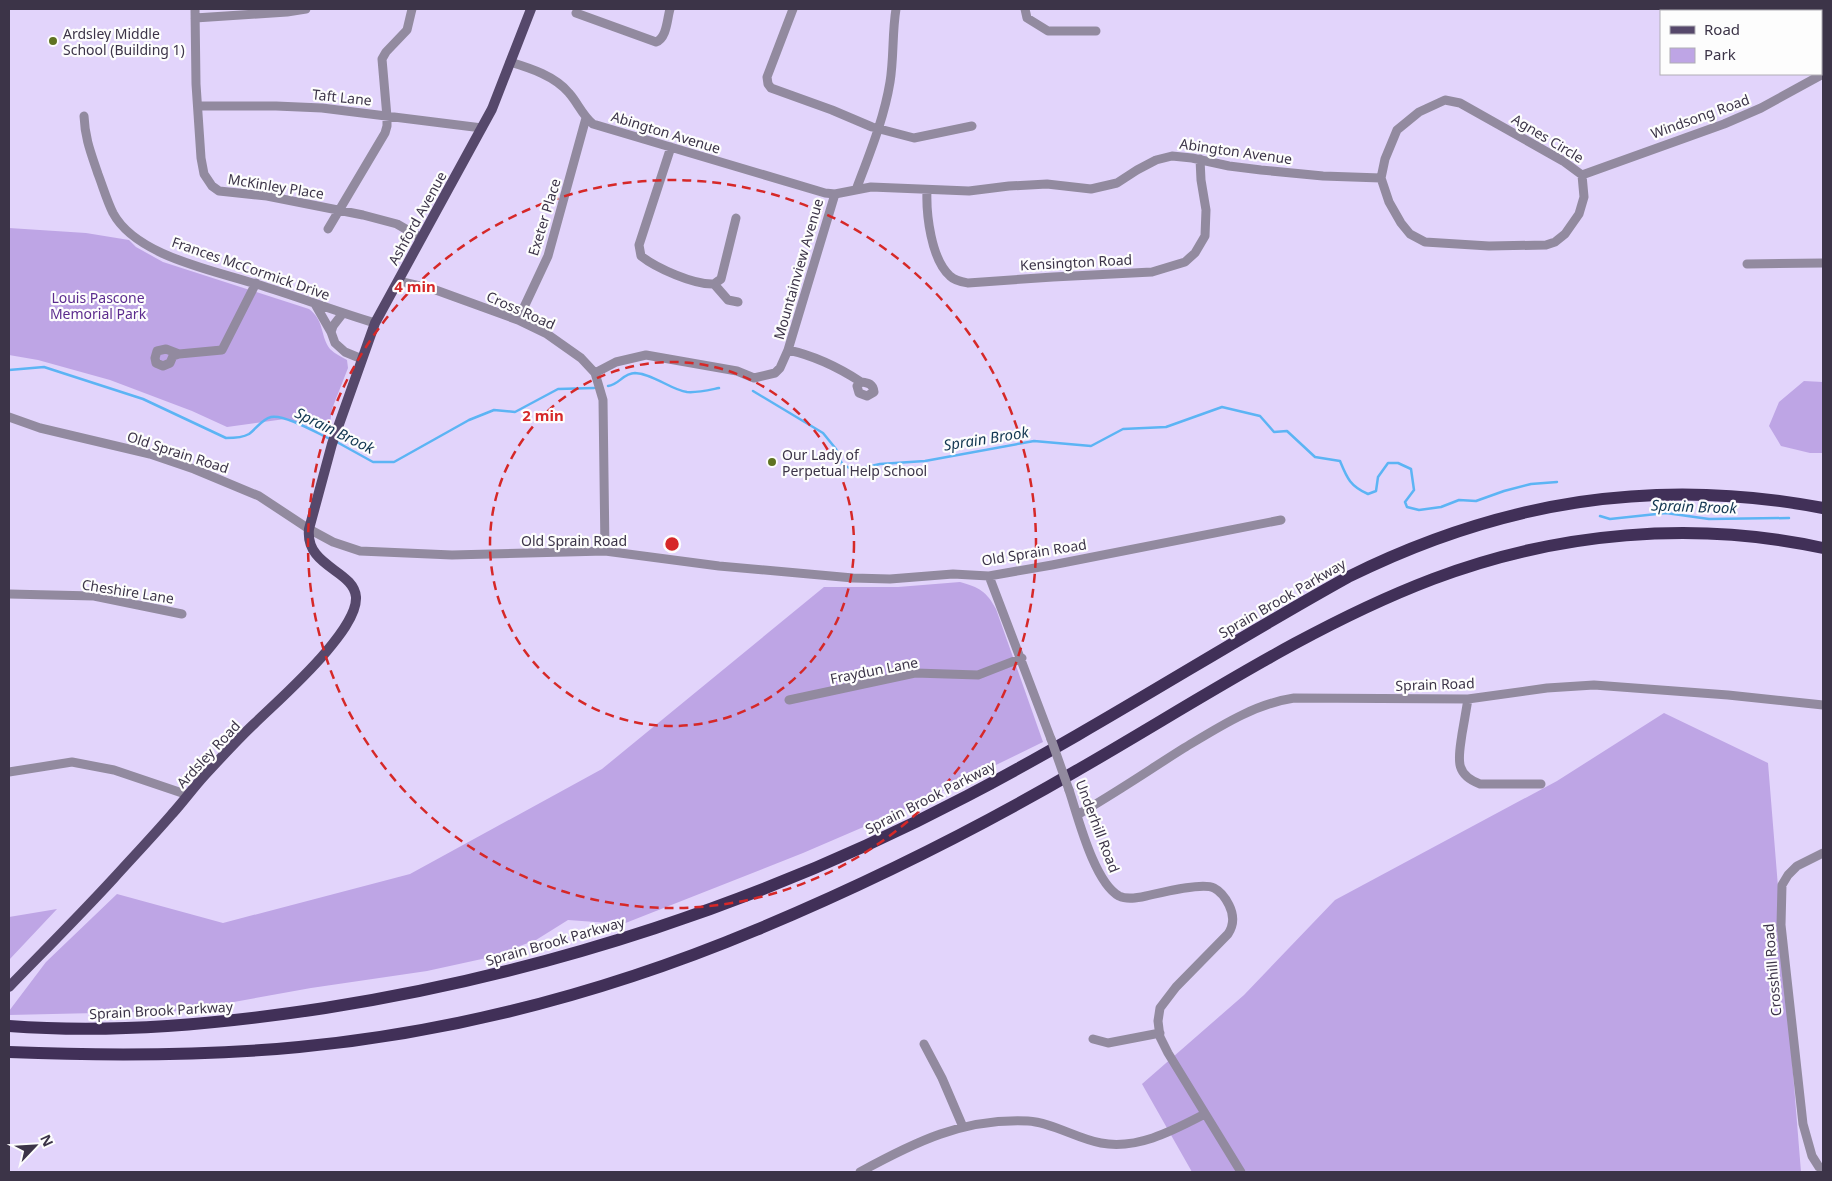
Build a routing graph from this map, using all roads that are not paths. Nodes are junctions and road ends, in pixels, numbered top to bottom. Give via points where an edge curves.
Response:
1 (306, 9) edge
2 (412, 9) edge
3 (530, 9) edge
4 (670, 9) edge
5 (793, 9) edge
6 (896, 9) edge
7 (195, 13) edge
8 (576, 13) dead end
9 (1026, 13) edge
10 (1096, 31) dead end
11 (510, 62) junction
12 (1821, 75) edge
13 (198, 106) junction
14 (84, 116) dead end
15 (387, 116) junction
16 (586, 118) junction
17 (972, 126) dead end
18 (482, 128) junction
19 (878, 128) junction
20 (671, 147) junction
21 (1200, 159) junction
22 (1582, 175) junction
23 (1381, 178) junction
24 (856, 190) junction
25 (927, 190) junction
26 (835, 194) junction
27 (338, 210) junction
28 (736, 218) dead end
29 (328, 229) dead end
30 (421, 238) junction
31 (1823, 263) edge
32 (1747, 264) dead end
33 (398, 281) junction
34 (256, 283) junction
35 (714, 284) junction
36 (738, 302) dead end
37 (315, 304) junction
38 (342, 313) junction
39 (518, 320) junction
40 (375, 323) junction
41 (331, 332) junction
42 (788, 350) junction
43 (179, 354) dead end
44 (362, 359) junction
45 (595, 373) junction
46 (861, 382) dead end
47 (9, 417) edge
48 (1823, 508) edge
49 (1280, 520) dead end
50 (309, 529) junction
51 (1823, 548) edge
52 (605, 551) junction
53 (989, 576) junction
54 (9, 594) edge
55 (182, 614) dead end
56 (1022, 658) junction
57 (1468, 699) junction
58 (789, 700) dead end
59 (1823, 705) edge
60 (9, 772) edge
61 (1542, 784) dead end
62 (188, 795) junction
63 (1077, 815) junction
64 (1823, 853) edge
65 (9, 987) edge
66 (9, 1026) edge
67 (1160, 1033) junction
68 (1093, 1039) dead end
69 (924, 1044) dead end
70 (9, 1052) edge
71 (1205, 1114) junction
72 (963, 1127) junction
73 (1823, 1170) edge
74 (860, 1172) edge
75 (1241, 1172) edge

1 - 7 street
2 - 15 street via 407,30 382,59
3 - 11 main road, Ashford Avenue
4 - 8 street via 663,36 656,42
5 - 19 street via 767,77 768,84 771,88
6 - 19 street via 890,83
7 - 13 street, McKinley Place
9 - 10 street via 1048,31
11 - 16 street via 536,70 563,87
11 - 18 main road, Ashford Avenue
12 - 22 street, Windsong Road via 1724,124
13 - 15 street, Taft Lane via 322,108
13 - 27 street, McKinley Place via 201,158 204,174 212,186 219,191 267,196
14 - 34 street, Frances McCormick Drive via 85,135 103,187 114,214 130,233 186,263
15 - 18 street, Taft Lane
15 - 27 street via 385,132
16 - 20 street, Abington Avenue via 593,124
16 - 39 street, Exeter Place via 548,256
17 - 19 street via 914,138
18 - 30 main road, Ashford Avenue
19 - 24 street
20 - 26 street, Abington Avenue
20 - 35 street via 639,246 640,256 696,282
21 - 23 street, Abington Avenue via 1261,170
21 - 25 street, Abington Avenue via 1172,156 1156,160 1117,183 1091,189 1047,184 969,192
21 - 25 street, Kensington Road via 1206,210 1205,236 1185,262 1152,272 958,281 950,277 935,253
22 - 23 street, Agnes Circle via 1460,103 1445,100 1419,112 1397,130
22 - 23 street, Agnes Circle via 1584,197 1579,214 1555,242 1534,246 1425,242 1410,234 1401,223
24 - 25 street, Abington Avenue via 871,187
24 - 26 street, Mountainview Avenue
26 - 42 street, Mountainview Avenue
27 - 29 street
27 - 30 street, McKinley Place via 397,224
28 - 35 street via 721,279
30 - 33 main road, Ashford Avenue
31 - 32 street
33 - 39 street, Cross Road via 433,289
33 - 40 main road, Ashford Avenue
34 - 37 street, Frances McCormick Drive
34 - 43 street via 222,350
35 - 36 street via 728,300
37 - 38 street, Frances McCormick Drive
37 - 41 street
38 - 40 street, Frances McCormick Drive
38 - 41 street
39 - 45 street, Cross Road via 547,334 581,358
40 - 44 main road, Ashford Avenue
41 - 44 street via 340,349
42 - 45 street, Mountainview Avenue via 775,373 754,378 737,370 646,355 616,362
42 - 46 street via 838,367
44 - 50 main road, Ashford Avenue via 334,439
45 - 52 street, Cross Road via 603,400
47 - 50 street, Old Sprain Road via 150,454 194,469 259,496
48 - 66 highway, Sprain Brook Parkway via 1721,495 1639,495 1529,510 1449,533 1348,577 1030,761 915,822 754,892 579,952 435,988 280,1015 142,1028
49 - 53 street, Old Sprain Road
50 - 52 street, Old Sprain Road via 360,551 452,555
50 - 62 main road, Ardsley Road via 312,550 354,588 356,597 351,615 325,654
51 - 70 highway via 1732,535 1649,534 1566,542 1459,570 1381,601 1306,638 1028,798 863,883 692,955 542,1003 407,1032 296,1047 158,1054
52 - 53 street, Old Sprain Road via 719,566 853,578 953,574
53 - 56 street, Underhill Road
54 - 55 street, Cheshire Lane via 94,596
56 - 58 street, Fraydun Lane via 978,675 915,674
56 - 63 street, Underhill Road, bridge
57 - 59 street, Sprain Road via 1594,685
57 - 61 street via 1458,757 1461,770 1480,784
57 - 63 street, Sprain Road via 1294,698 1275,701 1217,727
60 - 62 street via 72,762 114,770
62 - 65 main road, Ardsley Road via 113,880
63 - 67 street, Underhill Road via 1096,866 1108,888 1120,896 1139,898 1191,887 1210,887 1222,894 1232,911 1232,927 1228,934 1160,1008
64 - 73 street, Crosshill Road via 1797,866 1785,880 1781,925 1803,1124 1809,1147
67 - 68 street via 1108,1043
67 - 71 street, Underhill Road via 1168,1053
69 - 72 street
71 - 72 street via 1148,1140 1120,1144 1101,1143 1031,1121 992,1121
71 - 75 street, Underhill Road
72 - 74 street via 934,1136

